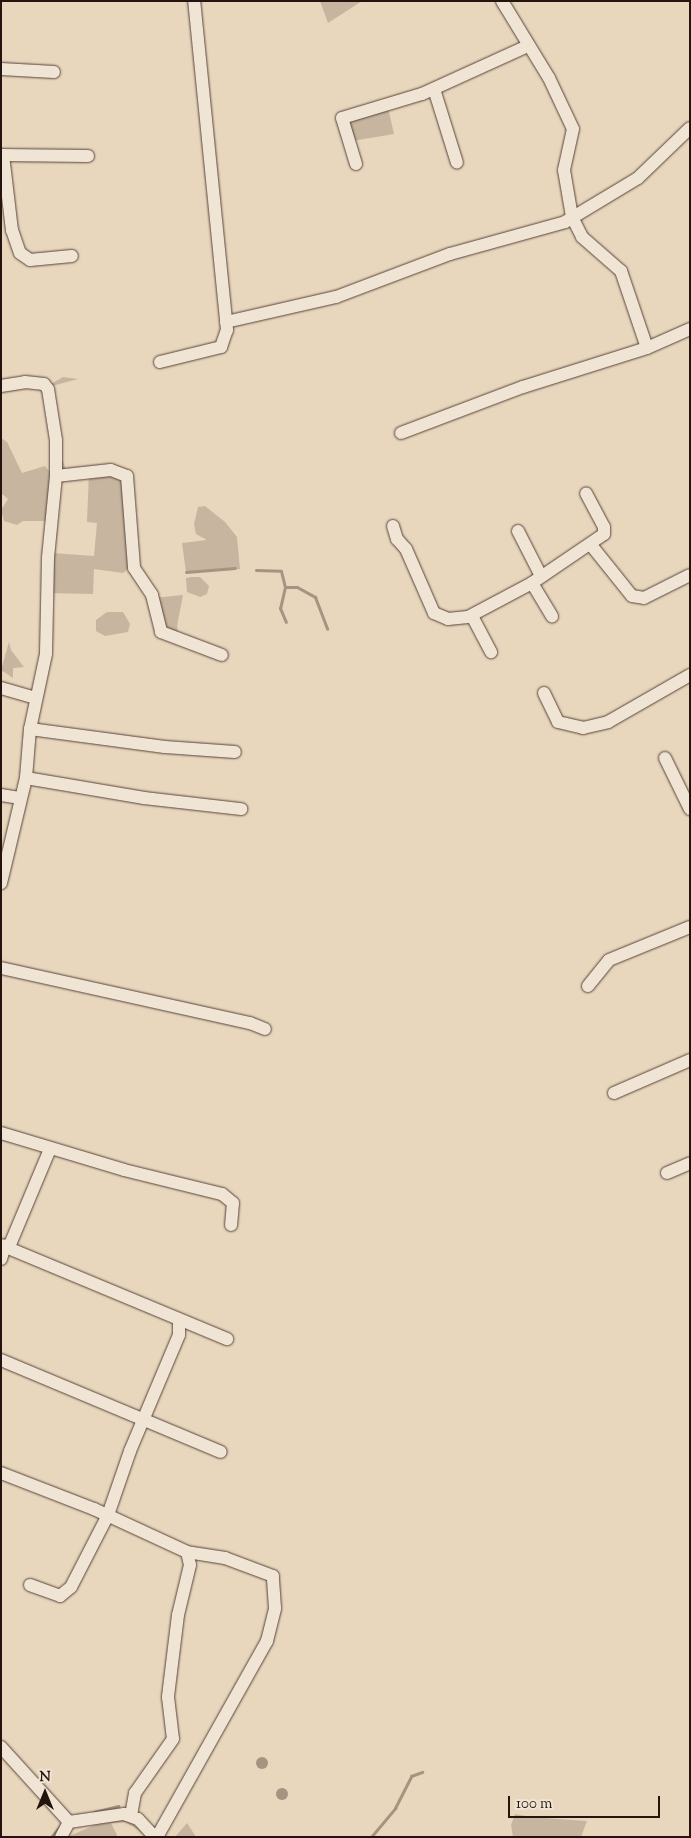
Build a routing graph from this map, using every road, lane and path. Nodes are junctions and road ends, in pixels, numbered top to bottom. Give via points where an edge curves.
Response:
1 (502, 1) edge
2 (196, 2) edge
3 (528, 46) junction
4 (1, 69) edge
5 (54, 72) dead end
6 (434, 89) junction
7 (690, 128) edge
8 (2, 155) edge
9 (88, 156) dead end
10 (356, 164) dead end
11 (456, 164) dead end
12 (572, 217) junction
13 (72, 256) dead end
14 (226, 322) junction
15 (690, 329) edge
16 (646, 348) junction
17 (160, 362) dead end
18 (1, 386) edge
19 (401, 433) dead end
20 (56, 476) junction
21 (586, 493) dead end
22 (393, 526) dead end
23 (518, 531) dead end
24 (591, 544) junction
25 (690, 575) edge
26 (537, 579) junction
27 (472, 616) junction
28 (552, 616) dead end
29 (491, 652) dead end
30 (222, 655) dead end
31 (690, 675) edge
32 (1, 688) edge
33 (544, 693) dead end
34 (36, 698) junction
35 (30, 729) junction
36 (235, 752) dead end
37 (665, 758) dead end
38 (26, 778) junction
39 (1, 795) edge
40 (21, 798) junction
41 (241, 809) dead end
42 (690, 809) edge
43 (1, 883) edge
44 (690, 927) edge
45 (1, 968) edge
46 (588, 986) dead end
47 (265, 1029) dead end
48 (690, 1060) edge
49 (614, 1092) dead end
50 (1, 1133) edge
51 (50, 1149) junction
52 (690, 1162) edge
53 (666, 1173) dead end
54 (231, 1224) dead end
55 (5, 1246) edge
56 (1, 1259) edge
57 (179, 1321) junction
58 (227, 1339) dead end
59 (1, 1360) edge
60 (143, 1419) junction
61 (221, 1452) dead end
62 (1, 1473) edge
63 (108, 1515) junction
64 (188, 1552) junction
65 (30, 1585) dead end
66 (1, 1747) edge
67 (130, 1815) junction
68 (69, 1822) junction
69 (61, 1837) edge
70 (156, 1837) edge

1 - 3 street
2 - 14 street
3 - 6 street
3 - 12 street via 549,78 573,130 564,170
4 - 5 street
6 - 10 street via 342,118
6 - 11 street
7 - 12 street via 638,178
8 - 9 street
8 - 13 street via 12,230 20,253 30,260
12 - 14 street via 554,226 450,254 336,297
12 - 16 street via 582,237 621,271
14 - 17 street via 221,347
15 - 16 street
16 - 19 street via 523,387
18 - 20 street via 24,382 44,384 48,390 56,440
20 - 30 street via 111,470 127,476 134,568 152,595 161,632
20 - 34 street via 48,558 47,645
21 - 24 street via 605,530
22 - 27 street via 434,613 448,619
23 - 26 street
24 - 25 street via 632,596 644,598
24 - 26 street
26 - 27 street
26 - 28 street
27 - 29 street
31 - 33 street via 608,722 584,728 558,722
32 - 34 street
34 - 35 street
35 - 36 street via 165,748
35 - 38 street
37 - 42 street
38 - 40 street
38 - 41 street via 144,798
39 - 40 street
40 - 43 street
44 - 46 street via 609,960
45 - 47 street
48 - 49 street
50 - 51 street
51 - 54 street via 222,1194 233,1203
51 - 55 street via 33,1196
52 - 53 street
55 - 56 street
55 - 57 street
57 - 58 street
57 - 60 street via 179,1335
59 - 60 street
60 - 61 street
60 - 63 street
62 - 63 street
63 - 64 street
63 - 65 street via 65,1593 60,1596 51,1594
64 - 67 street via 190,1565 178,1615 168,1697 173,1739 135,1793
64 - 70 street via 225,1558 273,1576 275,1608 267,1641
66 - 68 street
67 - 68 street
67 - 70 street
68 - 69 street

